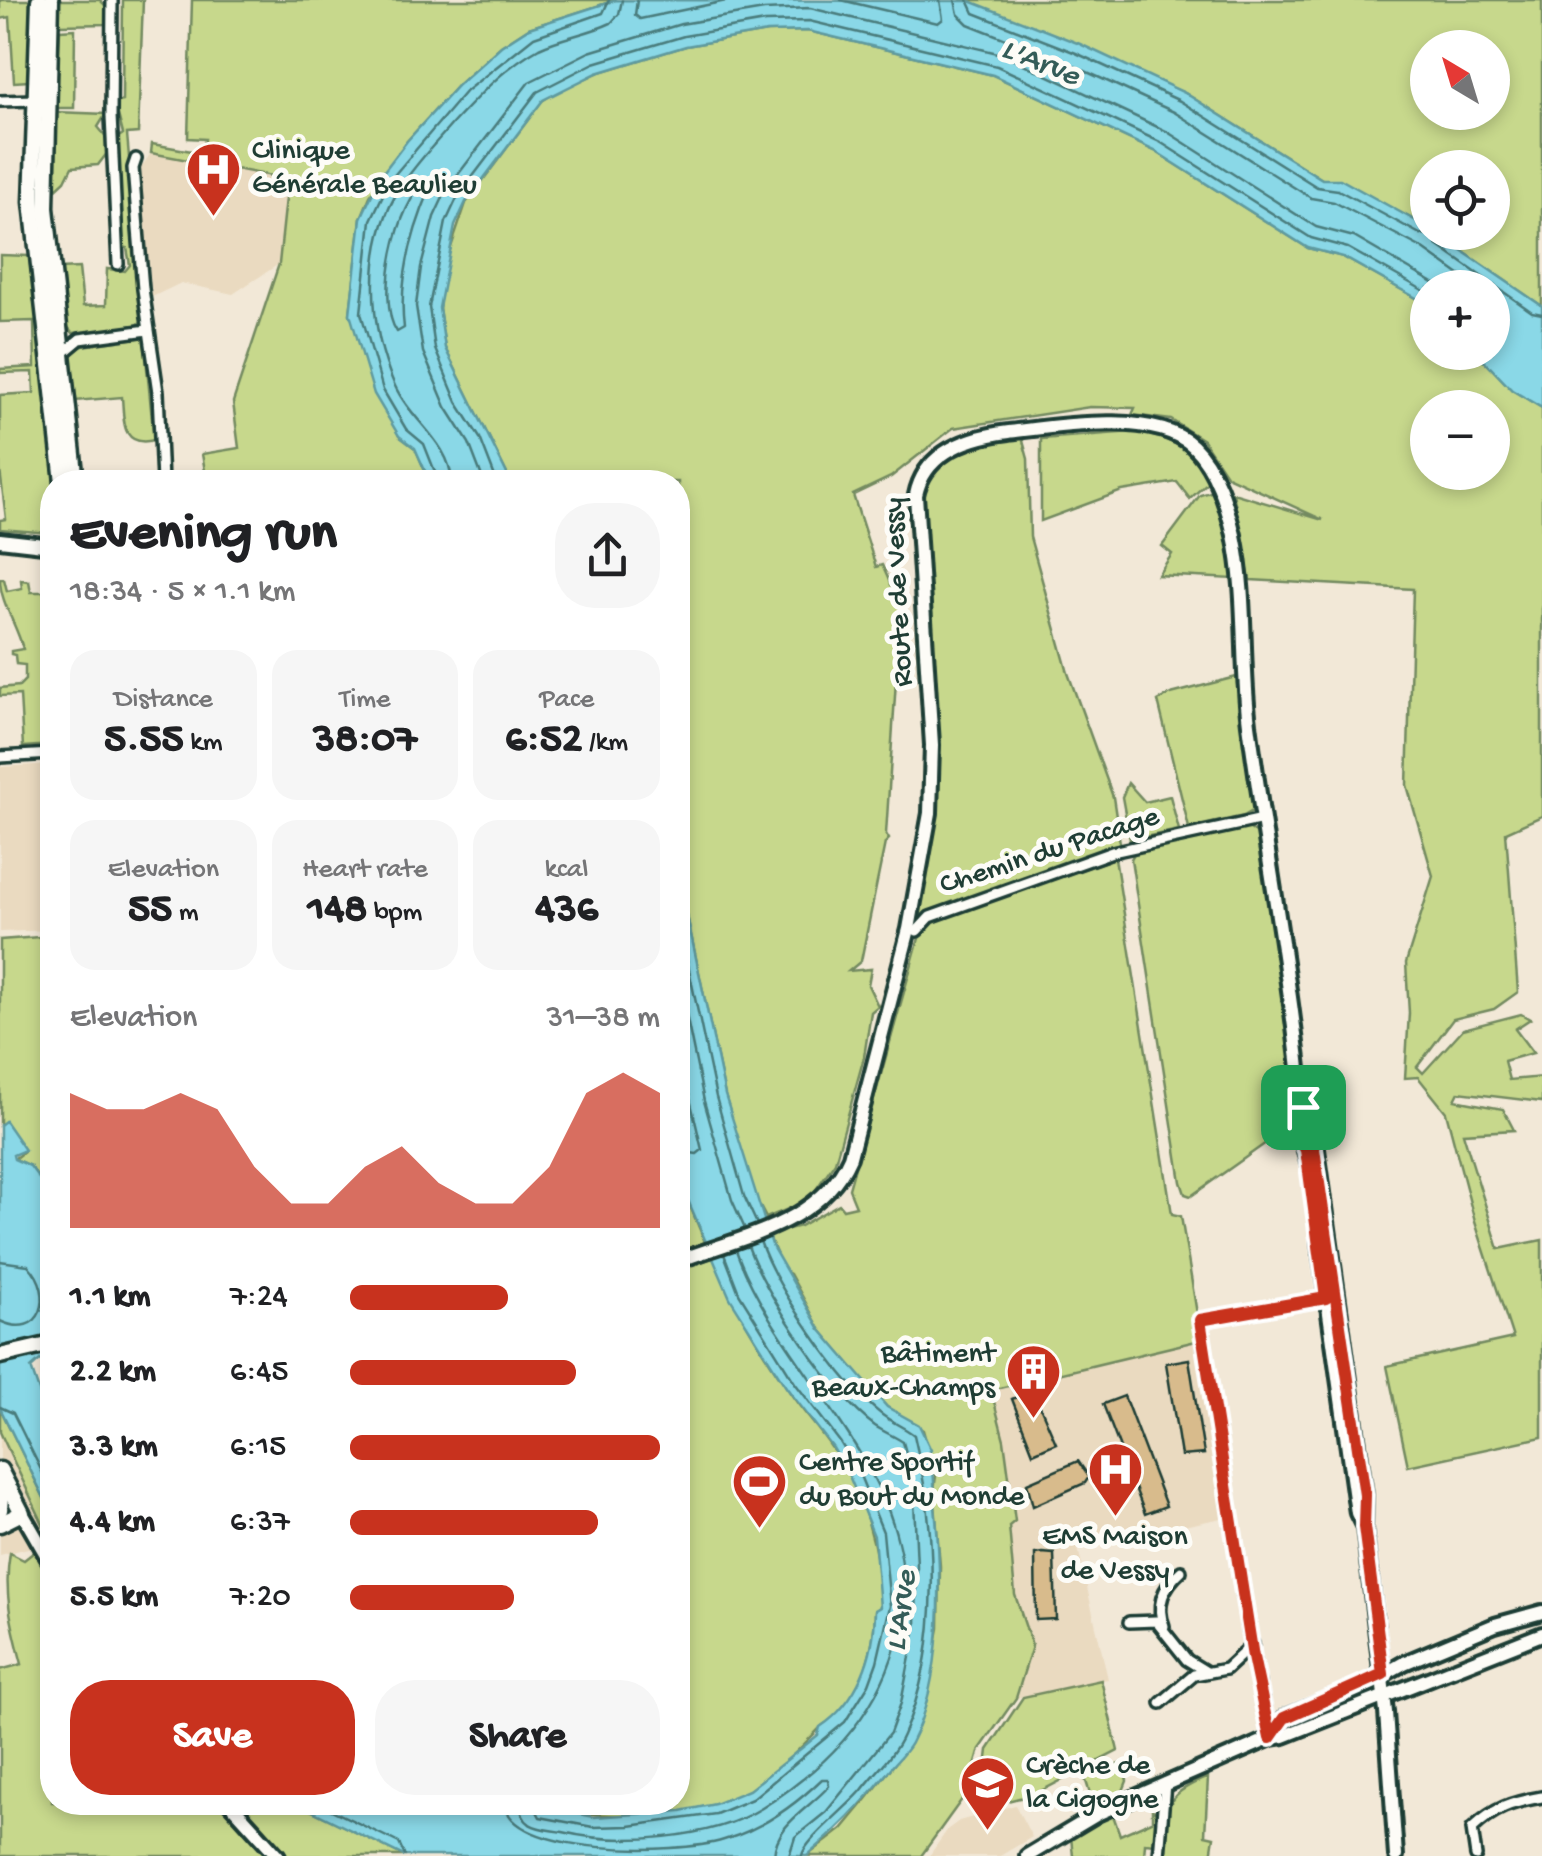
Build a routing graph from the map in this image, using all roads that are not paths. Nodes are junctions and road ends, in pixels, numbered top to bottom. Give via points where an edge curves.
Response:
1 (39, 0) edge
2 (51, 0) edge
3 (112, 0) edge
4 (35, 100) junction
5 (0, 101) edge
6 (136, 159) dead end
7 (118, 264) dead end
8 (58, 327) junction
9 (148, 330) junction
10 (80, 339) junction
11 (62, 354) junction
12 (62, 470) edge
13 (75, 470) edge
14 (162, 470) edge
15 (0, 540) edge
16 (40, 545) edge
17 (40, 754) edge
18 (0, 756) edge
19 (1263, 819) junction
20 (917, 931) dead end
21 (1303, 1107) junction
22 (1308, 1136) junction
23 (690, 1256) edge
24 (1331, 1297) junction
25 (40, 1347) edge
26 (0, 1356) edge
27 (1, 1471) edge
28 (0, 1510) edge
29 (22, 1513) junction
30 (0, 1524) edge
31 (40, 1544) edge
32 (1181, 1572) dead end
33 (1160, 1604) junction
34 (1542, 1612) edge
35 (1142, 1619) junction
36 (1129, 1622) dead end
37 (1494, 1625) junction
38 (1166, 1629) junction
39 (1542, 1634) edge
40 (1252, 1644) junction
41 (1183, 1655) junction
42 (1205, 1671) junction
43 (1450, 1672) junction
44 (1383, 1674) junction
45 (1182, 1683) junction
46 (1385, 1696) junction
47 (1161, 1703) dead end
48 (1270, 1738) junction
49 (1166, 1784) junction
50 (1542, 1797) edge
51 (241, 1815) edge
52 (278, 1856) edge
53 (1027, 1856) edge
54 (1159, 1856) edge
55 (1396, 1856) edge
56 (1476, 1856) edge

1 - 4 main road
2 - 8 main road via 45,178
3 - 7 street
4 - 5 street
4 - 12 main road via 32,202
6 - 9 street
8 - 10 street
8 - 11 main road
9 - 10 street
9 - 14 street
10 - 11 street
11 - 13 main road
15 - 16 street
17 - 18 street
19 - 20 street, Chemin du Pacage via 1125,848 930,917
19 - 21 street, Route de Vessy
19 - 23 street, Route de Vessy via 1243,672 1236,544 1218,483 1194,446 1162,428 1090,426 984,436 936,458 916,495 930,813 901,962 850,1157 829,1192 793,1217
21 - 22 street via 1291,1121
21 - 22 street via 1322,1118
22 - 24 street
24 - 40 street via 1200,1320
24 - 44 street
25 - 26 main road
27 - 28 main road
27 - 29 main road
29 - 30 main road
29 - 31 street
32 - 33 street
33 - 35 street
33 - 38 street
34 - 37 street
35 - 36 street
35 - 38 street
37 - 43 street via 1507,1635 1502,1644
37 - 44 street
38 - 41 street
39 - 43 street
40 - 42 street via 1226,1669
40 - 48 street
41 - 42 street
41 - 45 street
42 - 45 street
43 - 46 street
44 - 46 street
44 - 48 street via 1284,1718
45 - 47 street
46 - 48 street
46 - 55 street
48 - 49 street
49 - 53 street
49 - 54 street
50 - 56 street via 1490,1811 1472,1829
51 - 52 street

